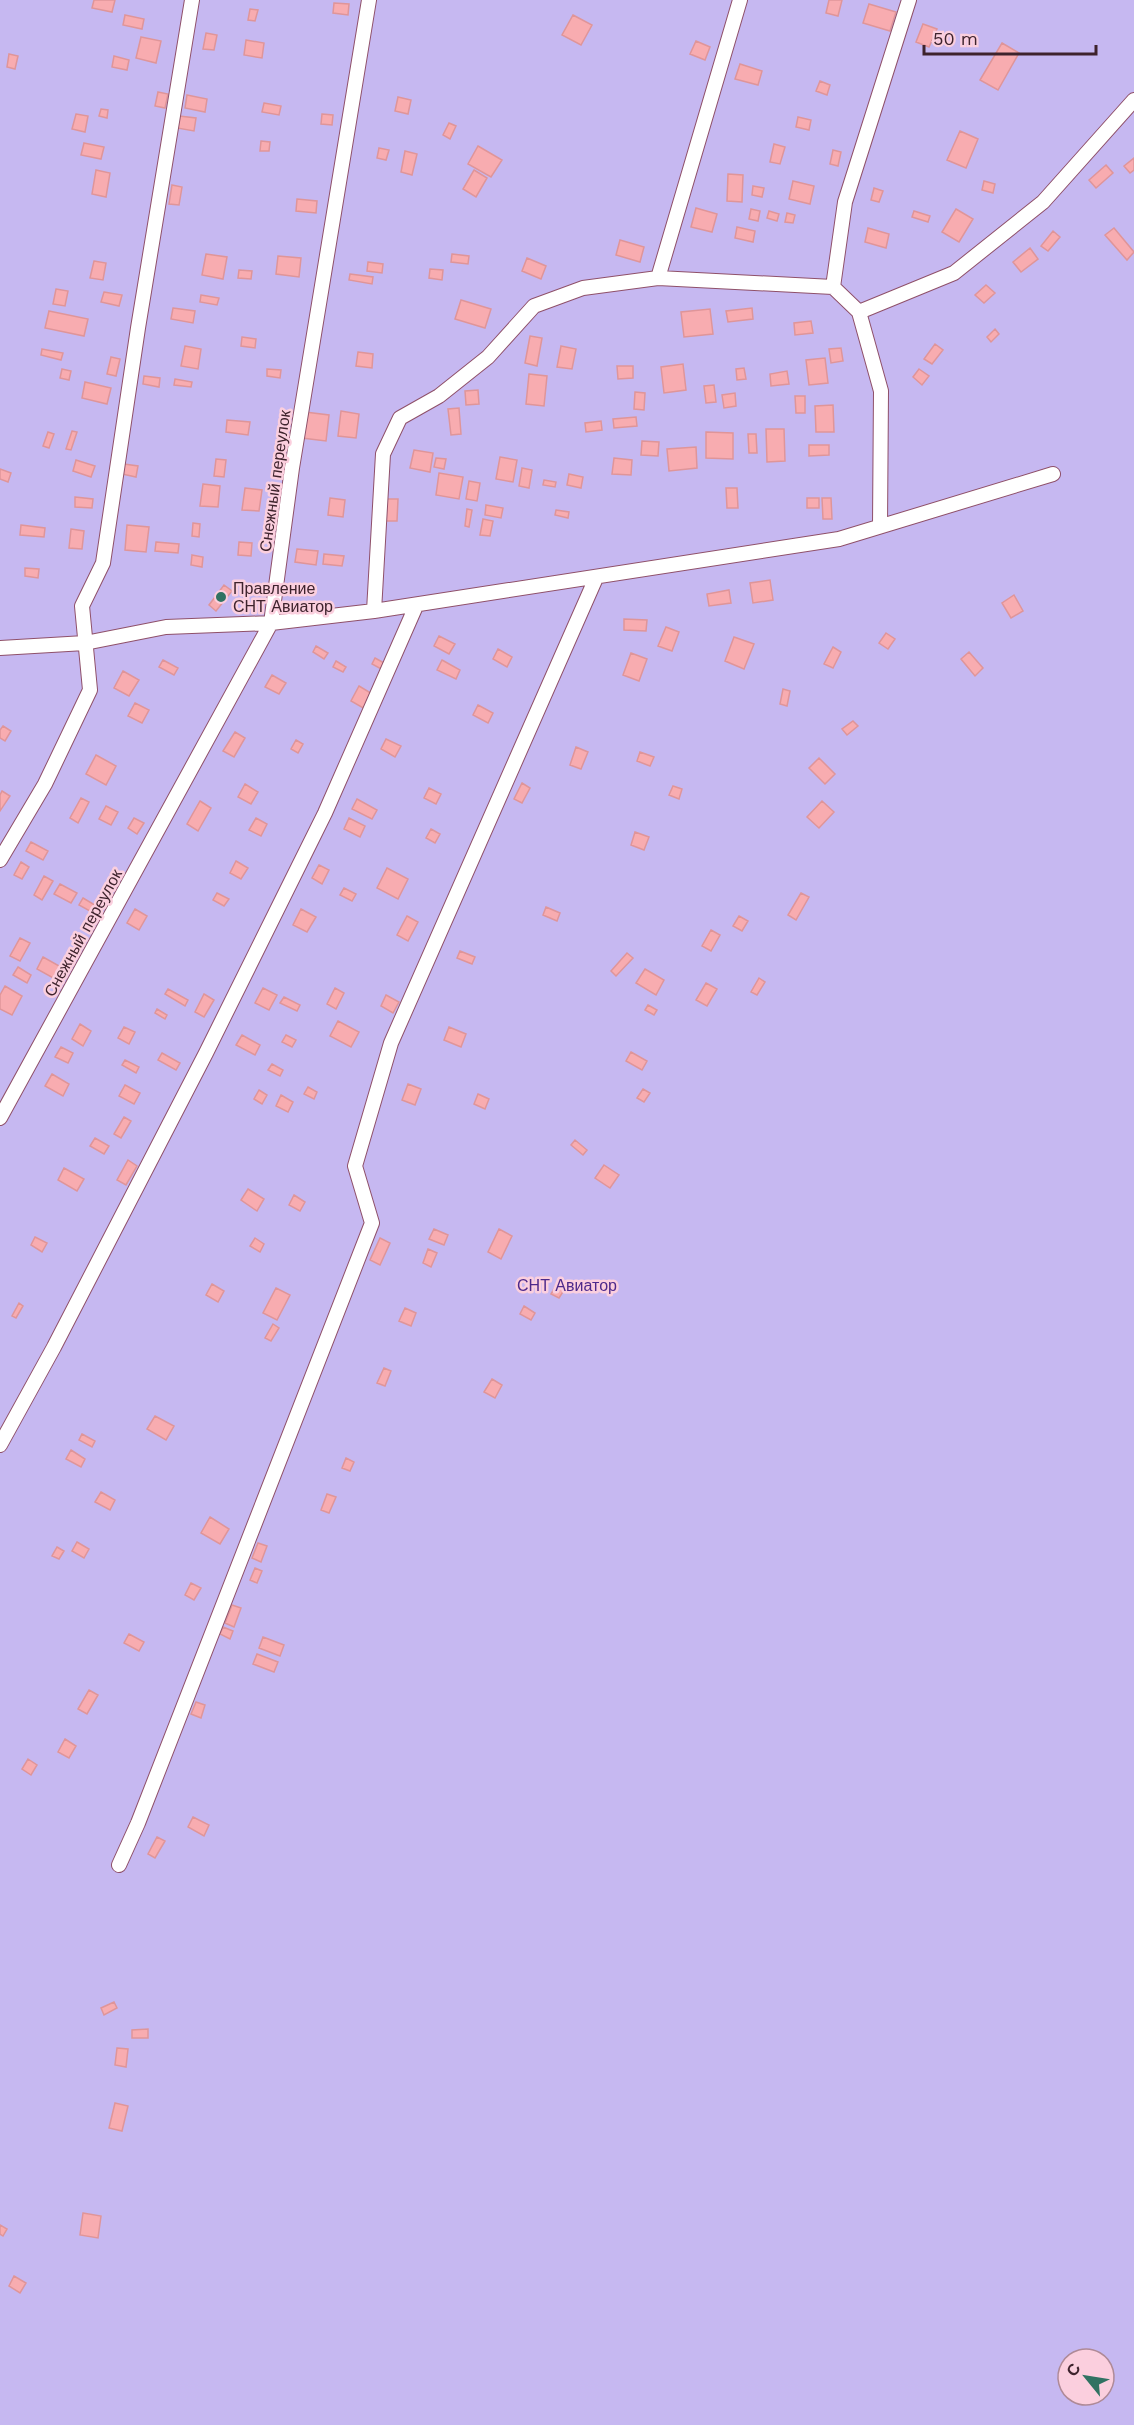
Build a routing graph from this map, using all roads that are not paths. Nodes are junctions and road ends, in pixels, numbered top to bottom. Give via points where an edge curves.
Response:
1 (192, 0) edge
2 (369, 0) edge
3 (740, 0) edge
4 (909, 0) edge
5 (1134, 100) edge
6 (658, 278) junction
7 (833, 287) junction
8 (859, 312) junction
9 (1053, 474) dead end
10 (880, 526) junction
11 (596, 578) junction
12 (416, 606) junction
13 (374, 611) junction
14 (272, 623) junction
15 (85, 644) junction
16 (0, 648) edge
17 (0, 860) edge
18 (0, 1118) edge
19 (0, 1445) edge
20 (119, 1865) dead end

1 - 15 lane via 103,563 82,606
2 - 14 lane, Снежный переулок via 292,468
3 - 6 lane
4 - 7 lane via 845,202
5 - 8 lane via 1043,202 954,273
6 - 7 lane
6 - 13 lane via 584,288 534,306 488,357 439,396 400,418 383,454
7 - 8 lane
8 - 10 lane via 881,391
9 - 10 lane
10 - 11 lane via 838,539
11 - 12 lane
11 - 20 lane via 391,1043 355,1166 372,1223
12 - 13 lane
12 - 19 lane via 325,813 206,1053
13 - 14 lane
14 - 15 lane via 166,627
14 - 18 lane, Снежный переулок
15 - 16 lane
15 - 17 lane via 90,690 45,784

